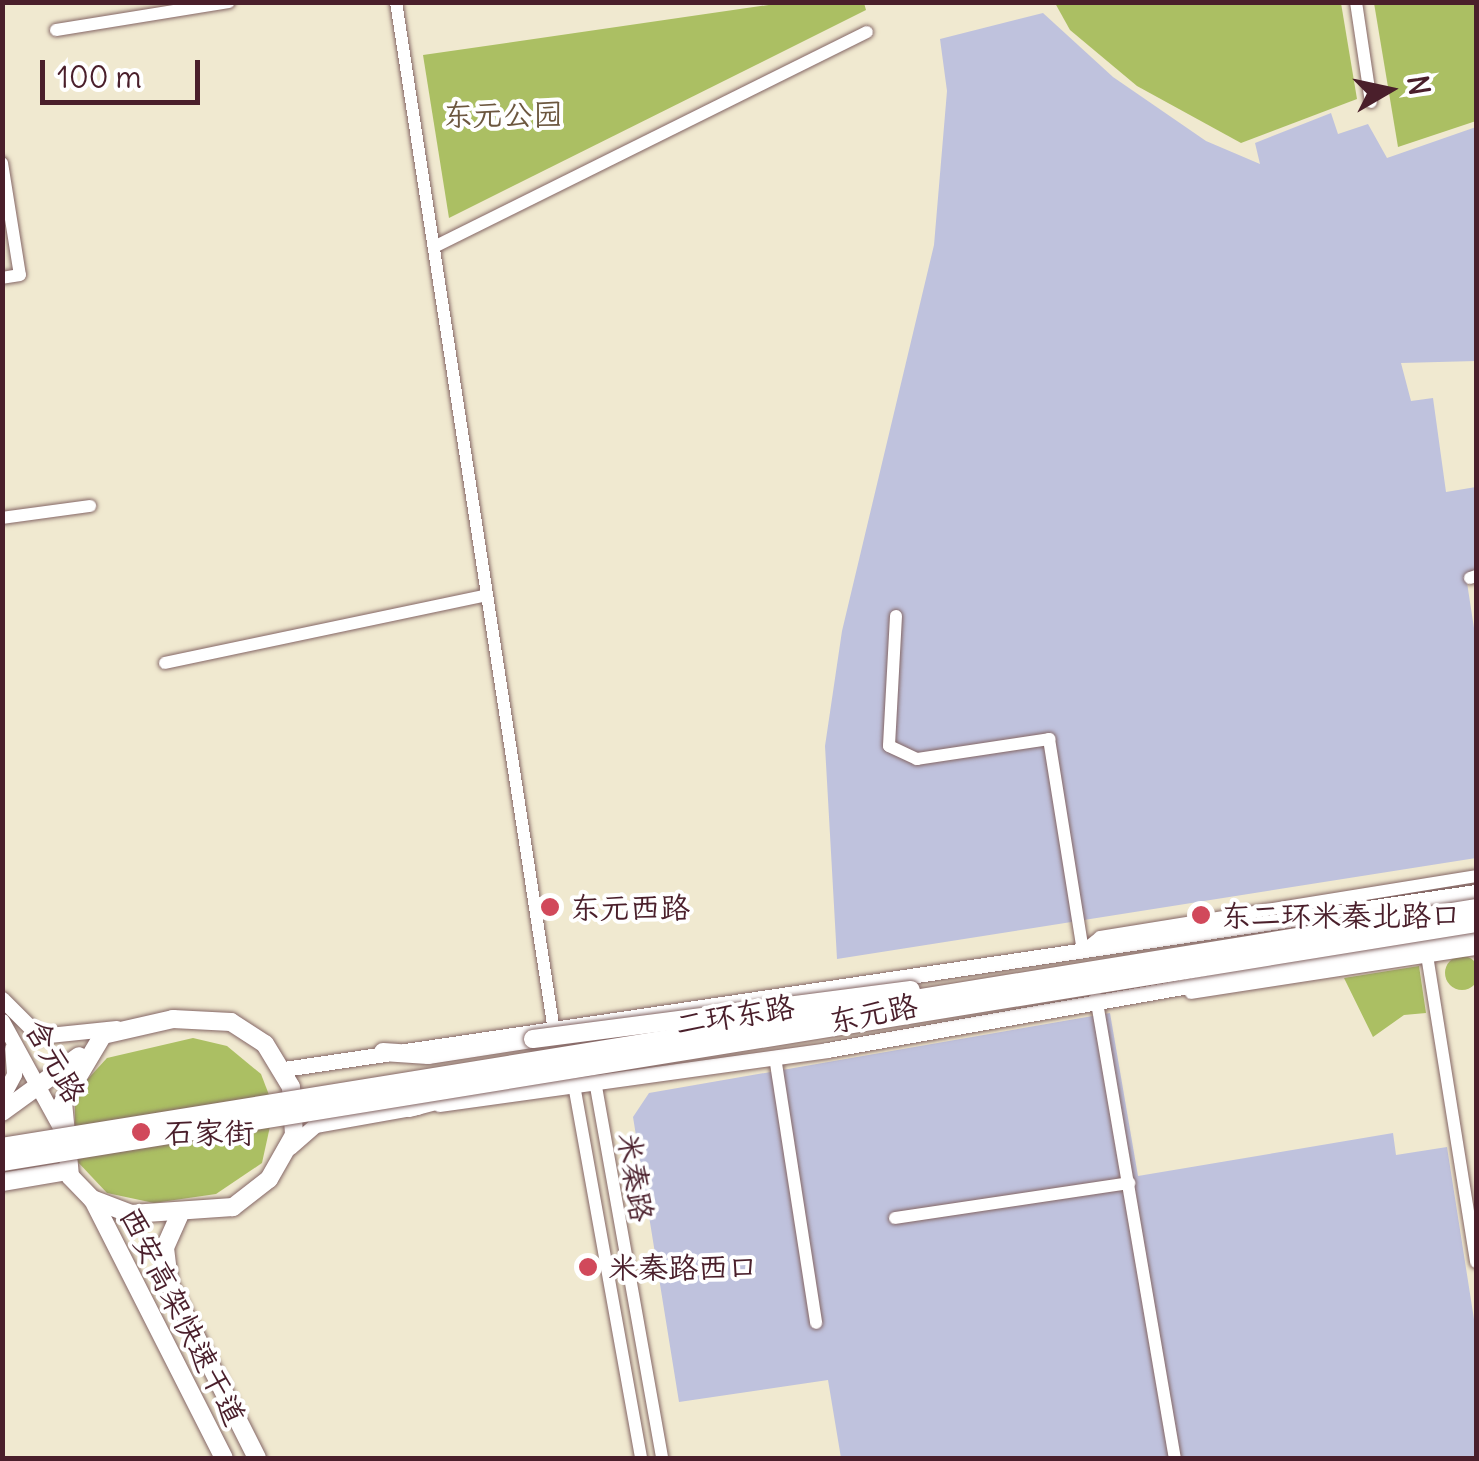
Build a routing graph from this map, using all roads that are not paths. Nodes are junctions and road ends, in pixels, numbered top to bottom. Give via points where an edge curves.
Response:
1 (228, 2) edge
2 (396, 2) edge
3 (1356, 2) edge
4 (56, 30) dead end
5 (867, 32) dead end
6 (1372, 102) dead end
7 (2, 163) edge
8 (436, 246) junction
9 (2, 278) edge
10 (90, 506) dead end
11 (2, 518) edge
12 (484, 596) junction
13 (896, 616) dead end
14 (165, 663) dead end
15 (1476, 876) edge
16 (1476, 892) edge
17 (1416, 894) junction
18 (1476, 908) edge
19 (1476, 924) edge
20 (1476, 935) edge
21 (1476, 949) edge
22 (1426, 950) junction
23 (1083, 951) junction
24 (981, 996) junction
25 (1096, 998) junction
26 (2, 999) edge
27 (553, 1024) junction
28 (5, 1025) edge
29 (121, 1028) junction
30 (95, 1043) junction
31 (384, 1052) junction
32 (774, 1057) junction
33 (284, 1069) junction
34 (595, 1081) junction
35 (574, 1085) junction
36 (41, 1088) junction
37 (2, 1097) edge
38 (408, 1108) junction
39 (2, 1112) edge
40 (60, 1127) junction
41 (2, 1147) edge
42 (288, 1151) junction
43 (2, 1162) edge
44 (68, 1172) junction
45 (2, 1182) edge
46 (1129, 1183) junction
47 (92, 1199) junction
48 (179, 1216) junction
49 (895, 1218) dead end
50 (1476, 1262) edge
51 (816, 1323) dead end
52 (224, 1458) edge
53 (256, 1458) edge
54 (642, 1458) edge
55 (662, 1458) edge
56 (1175, 1458) edge

1 - 4 street
2 - 8 street
3 - 6 street
5 - 8 street
7 - 9 street via 20,275
8 - 12 street
10 - 11 street
12 - 14 street
12 - 27 street
13 - 23 street via 889,746 917,759 1049,739
15 - 17 street
16 - 17 main road, 东元路
17 - 22 street
17 - 23 main road, 东元路
18 - 24 highway, 二环东路, bridge
19 - 24 highway, 二环东路, bridge
20 - 22 main road, 东元路
21 - 22 street
22 - 25 main road, 东元路
22 - 50 street
23 - 27 main road, 东元路
24 - 31 highway, bridge via 872,991 533,1039
24 - 38 highway, bridge via 852,1035
24 - 41 highway, 二环东路, bridge
24 - 43 highway, 二环东路, bridge
25 - 32 main road, 东元路
25 - 46 street
26 - 29 main road, 含元路 via 40,1036
27 - 31 main road, 东元路
28 - 36 main road, 含元路
28 - 37 main road via 14,1074
29 - 30 highway
29 - 33 highway via 222,1020 259,1038
30 - 36 highway
30 - 40 highway via 67,1090
31 - 33 main road, 东元路
32 - 34 main road, 东元路
32 - 51 street
33 - 42 highway via 296,1106
34 - 35 main road, 东元路
34 - 55 street, 米秦路
35 - 38 main road, 东元路
35 - 54 street, 米秦路
36 - 37 main road
36 - 39 highway
36 - 40 main road, 含元路
38 - 42 main road, 东元路 via 314,1125
40 - 44 highway
42 - 48 highway via 242,1202
44 - 45 highway
44 - 47 highway
46 - 49 street
46 - 56 street
47 - 48 highway via 130,1214
47 - 52 highway, 西安高架快速干道
48 - 53 highway, 西安高架快速干道 via 165,1248 170,1283

